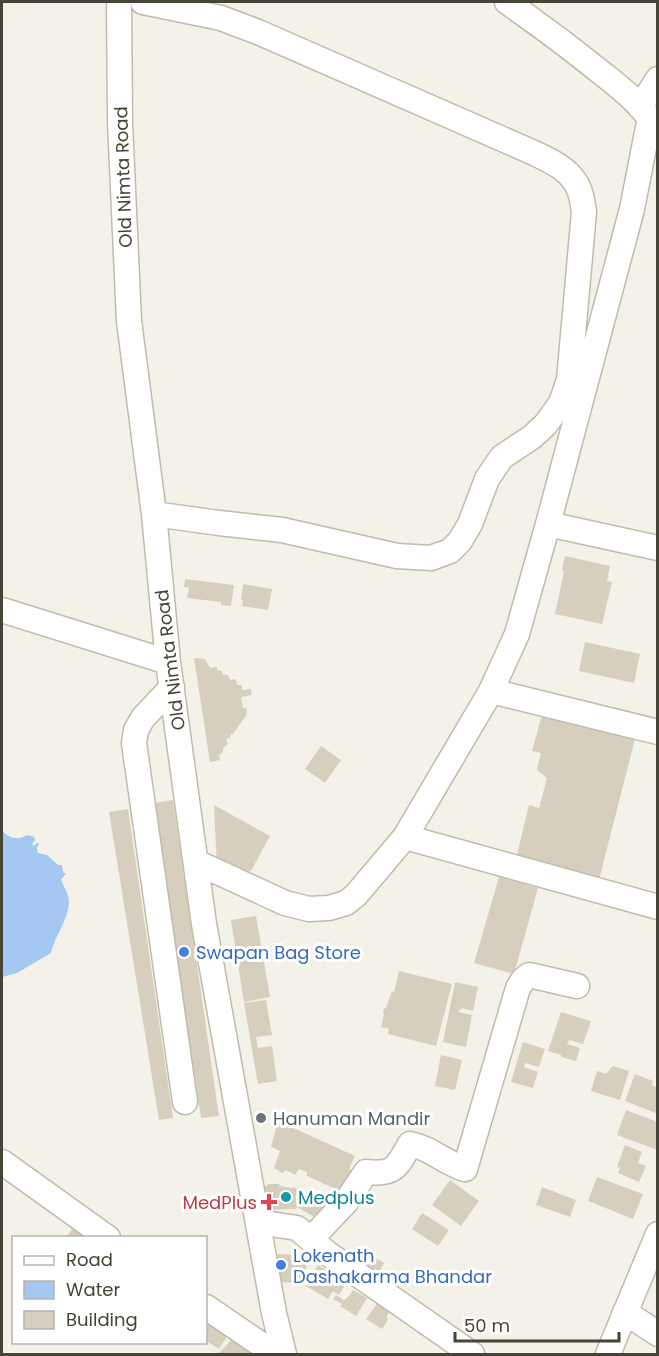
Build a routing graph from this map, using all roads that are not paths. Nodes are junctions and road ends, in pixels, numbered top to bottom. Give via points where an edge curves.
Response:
1 (119, 2) edge
2 (143, 2) edge
3 (507, 2) edge
4 (657, 79) edge
5 (649, 118) edge
6 (154, 514) junction
7 (548, 524) junction
8 (657, 548) edge
9 (2, 610) edge
10 (168, 662) junction
11 (172, 687) junction
12 (491, 691) junction
13 (657, 732) edge
14 (405, 837) junction
15 (196, 862) junction
16 (657, 907) edge
17 (577, 986) dead end
18 (185, 1102) dead end
19 (2, 1162) edge
20 (258, 1222) junction
21 (657, 1234) edge
22 (105, 1236) edge
23 (310, 1239) junction
24 (207, 1307) edge
25 (625, 1312) junction
26 (657, 1334) edge
27 (275, 1354) edge
28 (284, 1354) edge
29 (472, 1354) edge
30 (608, 1354) edge

1 - 6 street, Old Nimta Road via 129,321
2 - 6 street via 221,18 258,32 532,152 572,176 584,212 569,380 561,403 532,437 502,457 487,479 470,524 450,551 431,558 397,556 282,530
3 - 5 street via 565,43
4 - 5 street
5 - 7 street via 632,209
6 - 10 street, Old Nimta Road
7 - 8 street
7 - 12 street via 517,634
9 - 10 street
10 - 11 street, Old Nimta Road
11 - 15 street, Old Nimta Road
11 - 18 street via 142,718 134,743
12 - 13 street
12 - 14 street
14 - 15 street via 356,895 346,903 328,908 309,909 285,903
14 - 16 street
15 - 20 street, Old Nimta Road
17 - 23 street via 529,975 518,988 465,1169 410,1144 392,1170 366,1172 346,1202
19 - 22 street
20 - 23 street via 297,1228
20 - 28 street, Old Nimta Road
21 - 25 street
23 - 29 street
24 - 27 street
25 - 26 street
25 - 30 street

